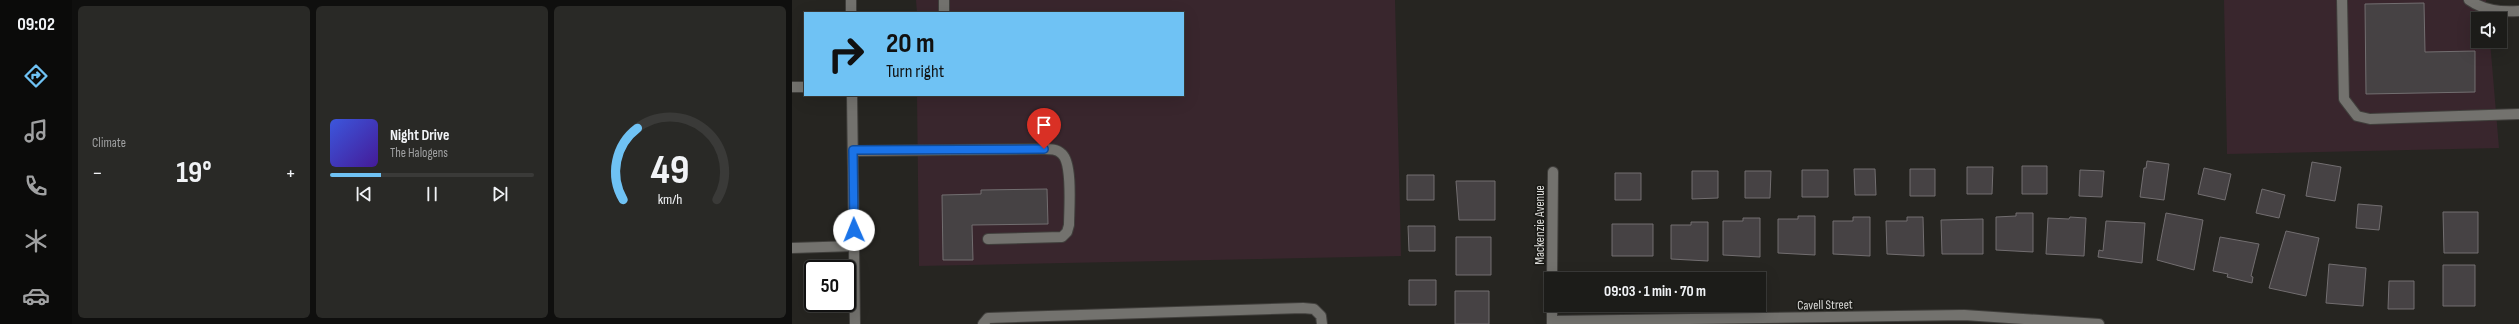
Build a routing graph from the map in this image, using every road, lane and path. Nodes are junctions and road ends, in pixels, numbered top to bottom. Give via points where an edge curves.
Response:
1 (851, 0) edge
2 (944, 0) edge
3 (2342, 0) edge
4 (2469, 0) edge
5 (2519, 11) edge
6 (851, 12) edge
7 (944, 12) edge
8 (792, 87) edge
9 (804, 87) edge
10 (852, 96) edge
11 (2519, 114) edge
12 (853, 150) junction
13 (1553, 172) dead end
14 (988, 239) dead end
15 (854, 246) junction
16 (792, 248) edge
17 (1552, 272) edge
18 (1552, 312) edge
19 (2002, 320) edge
20 (1552, 323) edge
21 (855, 324) edge
22 (983, 324) edge
23 (1322, 324) edge
24 (2098, 324) edge

1 - 6 street
2 - 7 street
3 - 11 street via 2344,98 2357,116 2370,118
4 - 5 street via 2480,8 2492,11
8 - 9 street
10 - 12 street
12 - 14 street via 1055,149 1063,154 1068,164 1067,232 1062,237
12 - 15 street
13 - 17 street, Mackenzie Avenue
15 - 16 street
15 - 21 street
18 - 20 street
19 - 20 street, Cavell Street
19 - 24 street, Cavell Street
22 - 23 street via 988,318 1303,308 1314,309 1321,316

